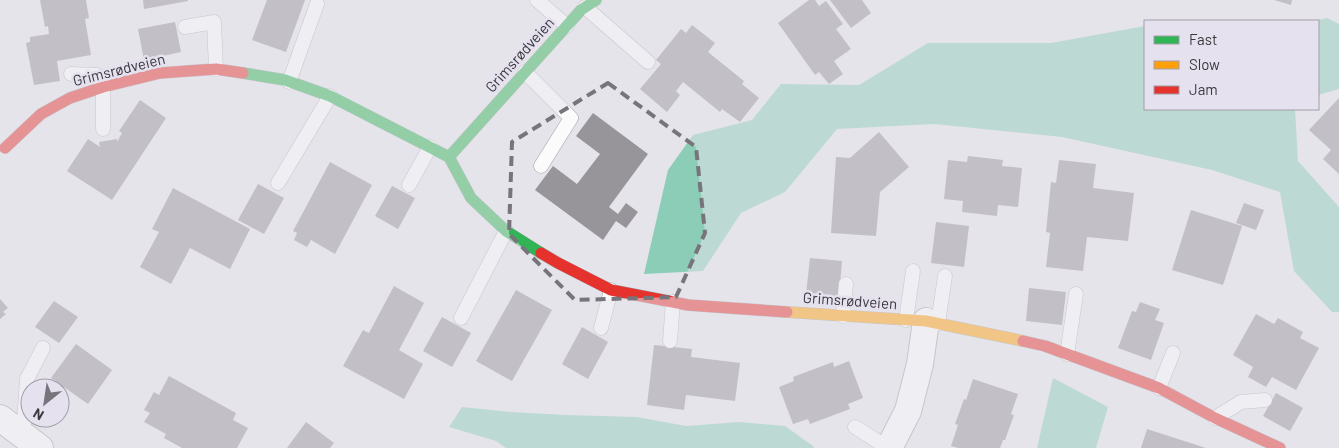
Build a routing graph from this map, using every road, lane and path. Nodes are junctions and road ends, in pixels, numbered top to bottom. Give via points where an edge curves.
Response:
1 (537, 0) edge
2 (317, 4) dead end
3 (591, 4) edge
4 (567, 26) junction
5 (185, 27) dead end
6 (648, 62) dead end
7 (216, 69) junction
8 (525, 72) junction
9 (71, 74) dead end
10 (289, 82) junction
11 (103, 87) junction
12 (330, 96) junction
13 (102, 129) dead end
14 (3, 146) edge
15 (430, 147) junction
16 (449, 157) junction
17 (541, 166) dead end
18 (278, 183) dead end
19 (409, 185) dead end
20 (506, 231) junction
21 (913, 271) dead end
22 (945, 276) dead end
23 (846, 284) dead end
24 (611, 290) junction
25 (1076, 294) dead end
26 (673, 302) junction
27 (844, 316) junction
28 (461, 318) dead end
29 (924, 322) junction
30 (601, 328) dead end
31 (670, 341) dead end
32 (43, 348) dead end
33 (1173, 353) dead end
34 (1067, 354) junction
35 (1159, 388) junction
36 (1265, 400) dead end
37 (0, 418) edge
38 (1215, 418) junction
39 (855, 427) dead end
40 (32, 442) edge
41 (1248, 442) edge
42 (888, 448) edge
43 (1280, 448) edge

1 - 4 lane
2 - 10 lane
3 - 4 street, Grimsrødveien
3 - 6 lane
4 - 8 street, Grimsrødveien
5 - 7 lane via 214,22
7 - 10 street, Grimsrødveien
7 - 11 street, Grimsrødveien via 160,73
8 - 16 street, Grimsrødveien
8 - 17 lane via 571,118
9 - 11 lane via 98,75
10 - 12 street, Grimsrødveien
11 - 13 lane
11 - 14 street, Grimsrødveien via 70,98 41,114
12 - 15 street, Grimsrødveien
12 - 18 lane
15 - 16 street, Grimsrødveien
15 - 19 lane
16 - 20 street, Grimsrødveien via 471,198
20 - 24 street, Grimsrødveien via 558,264
20 - 28 lane
21 - 29 lane
22 - 29 lane
23 - 27 lane
24 - 26 street, Grimsrødveien
24 - 30 lane
25 - 34 lane
26 - 27 street, Grimsrødveien
26 - 31 lane
27 - 29 street, Grimsrødveien
29 - 34 street, Grimsrødveien via 1046,346
29 - 42 street via 920,364 908,411
32 - 40 lane via 27,379
33 - 35 lane
34 - 35 street, Grimsrødveien
35 - 38 street, Grimsrødveien
36 - 38 lane via 1241,402
37 - 40 street
38 - 41 street, Grimsrødveien
39 - 42 lane
41 - 43 street, Grimsrødveien

